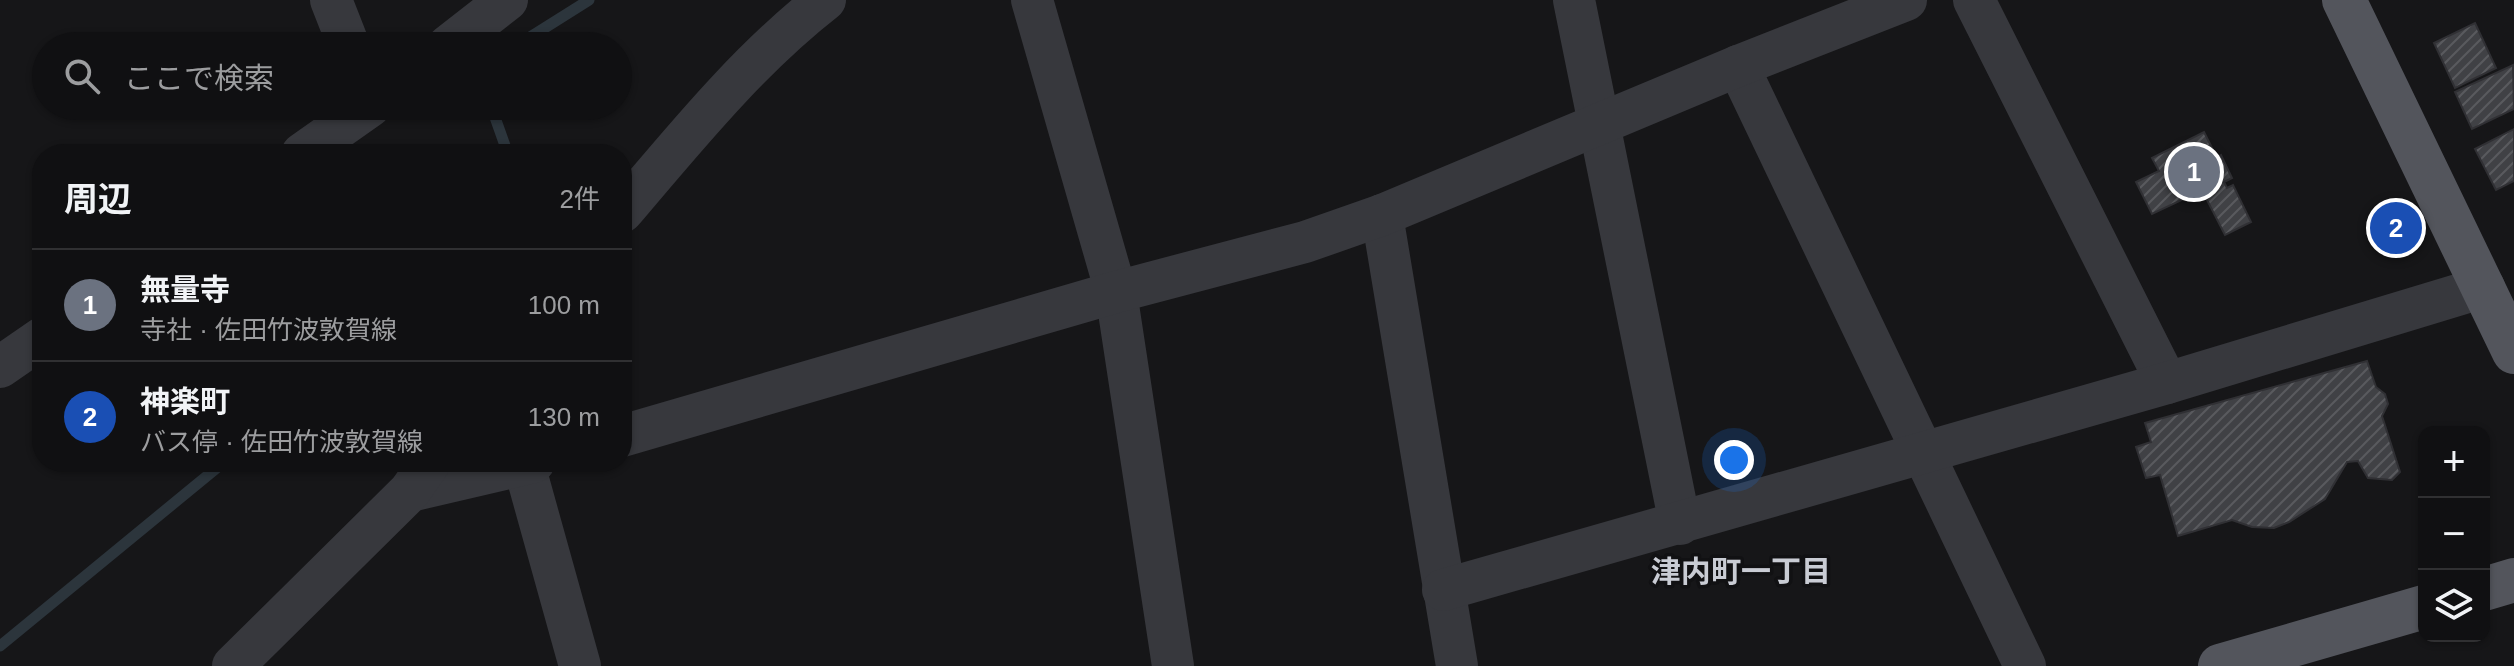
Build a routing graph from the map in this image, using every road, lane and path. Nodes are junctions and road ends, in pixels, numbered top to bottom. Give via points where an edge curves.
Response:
1 (331, 0) edge
2 (507, 0) edge
3 (825, 0) edge
4 (1032, 0) edge
5 (1574, 0) edge
6 (1906, 0) edge
7 (1974, 0) edge
8 (2344, 0) edge
9 (344, 32) edge
10 (466, 32) edge
11 (1738, 66) junction
12 (350, 120) edge
13 (1601, 124) junction
14 (316, 144) edge
15 (632, 200) edge
16 (1382, 215) junction
17 (2484, 287) junction
18 (1116, 292) junction
19 (32, 345) edge
20 (2514, 352) edge
21 (0, 367) edge
22 (2167, 383) junction
23 (632, 433) edge
24 (1922, 454) junction
25 (462, 472) edge
26 (531, 472) edge
27 (420, 477) edge
28 (1680, 524) junction
29 (2514, 580) edge
30 (2490, 587) edge
31 (1443, 590) junction
32 (2418, 609) edge
33 (2297, 656) edge
34 (233, 666) edge
35 (580, 666) edge
36 (1173, 666) edge
37 (1457, 666) edge
38 (2025, 666) edge
39 (2220, 666) edge

1 - 9 street
2 - 10 street
3 - 15 street via 692,130
4 - 18 street
5 - 13 street
6 - 11 street
7 - 22 street
8 - 17 main road
11 - 13 street
11 - 24 street
12 - 14 street
13 - 16 street
13 - 28 street
16 - 18 street via 1305,242
16 - 31 street
17 - 20 main road
17 - 22 street
18 - 23 street
18 - 36 street
19 - 21 street
22 - 24 street
24 - 28 street
24 - 38 street
25 - 27 street
26 - 35 street
27 - 34 street
28 - 31 street
29 - 30 main road
31 - 37 street
32 - 33 main road
33 - 39 main road

